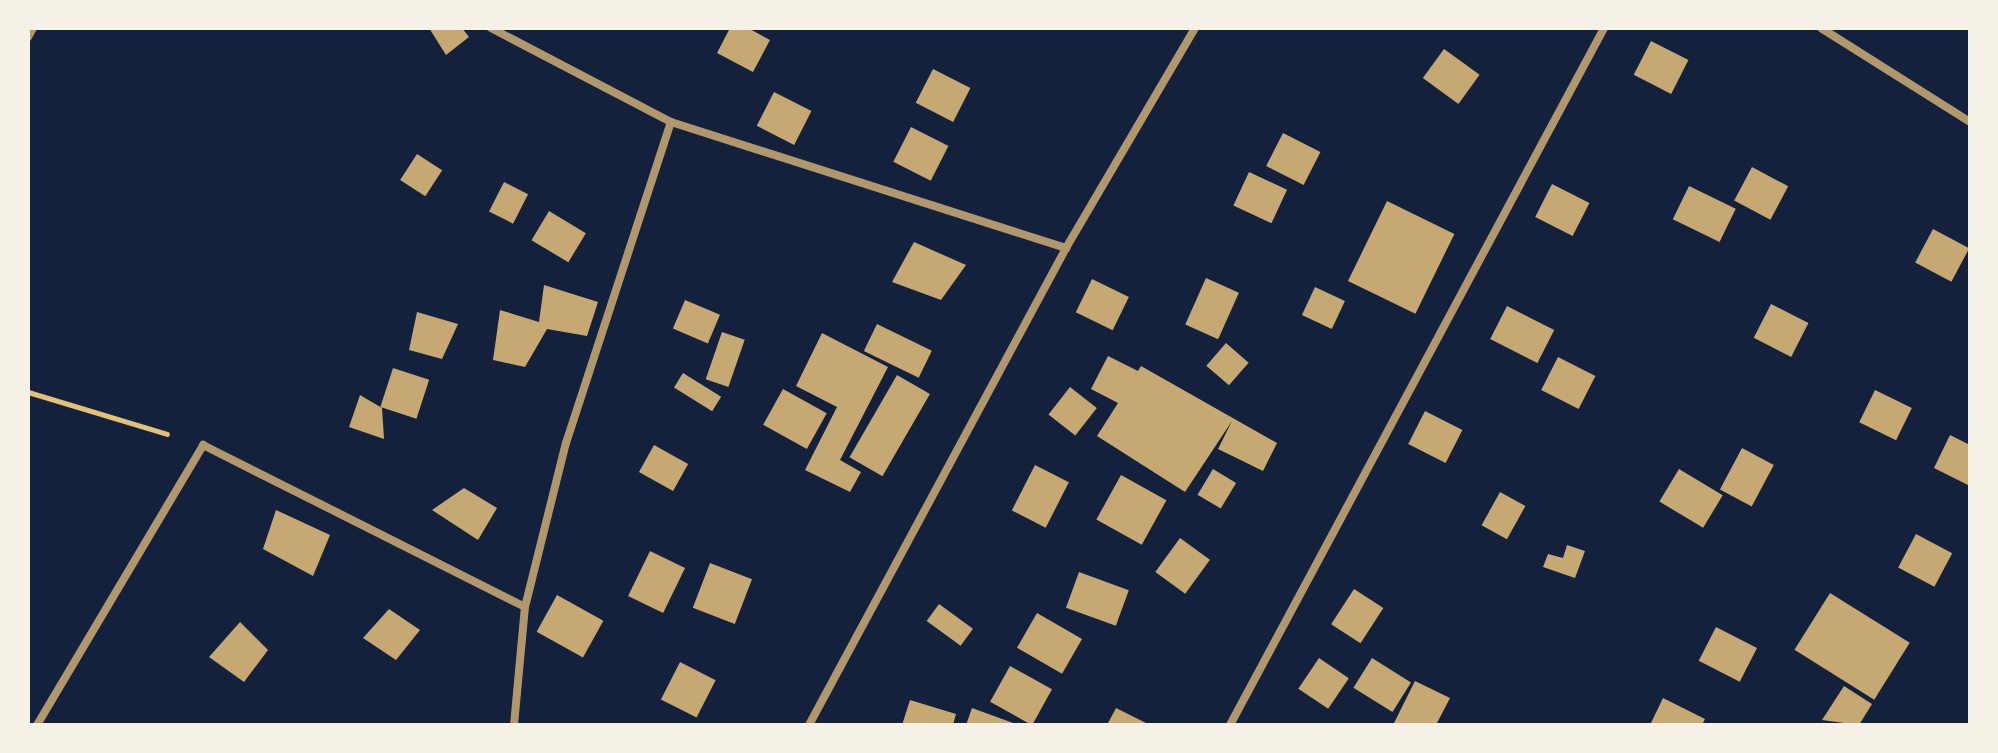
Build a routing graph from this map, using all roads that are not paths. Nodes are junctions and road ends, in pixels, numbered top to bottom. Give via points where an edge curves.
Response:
1 (33, 28) edge
2 (491, 28) edge
3 (1195, 28) edge
4 (1604, 28) edge
5 (1821, 28) edge
6 (28, 37) edge
7 (671, 122) junction
8 (1970, 122) edge
9 (1066, 248) junction
10 (525, 607) junction
11 (37, 725) edge
12 (514, 725) edge
13 (809, 725) edge
14 (1230, 725) edge

1 - 6 street
2 - 7 street
3 - 9 street
4 - 14 street
5 - 8 street
7 - 9 street
7 - 10 street via 566,443
9 - 13 street
10 - 11 street via 203,445
10 - 12 street

